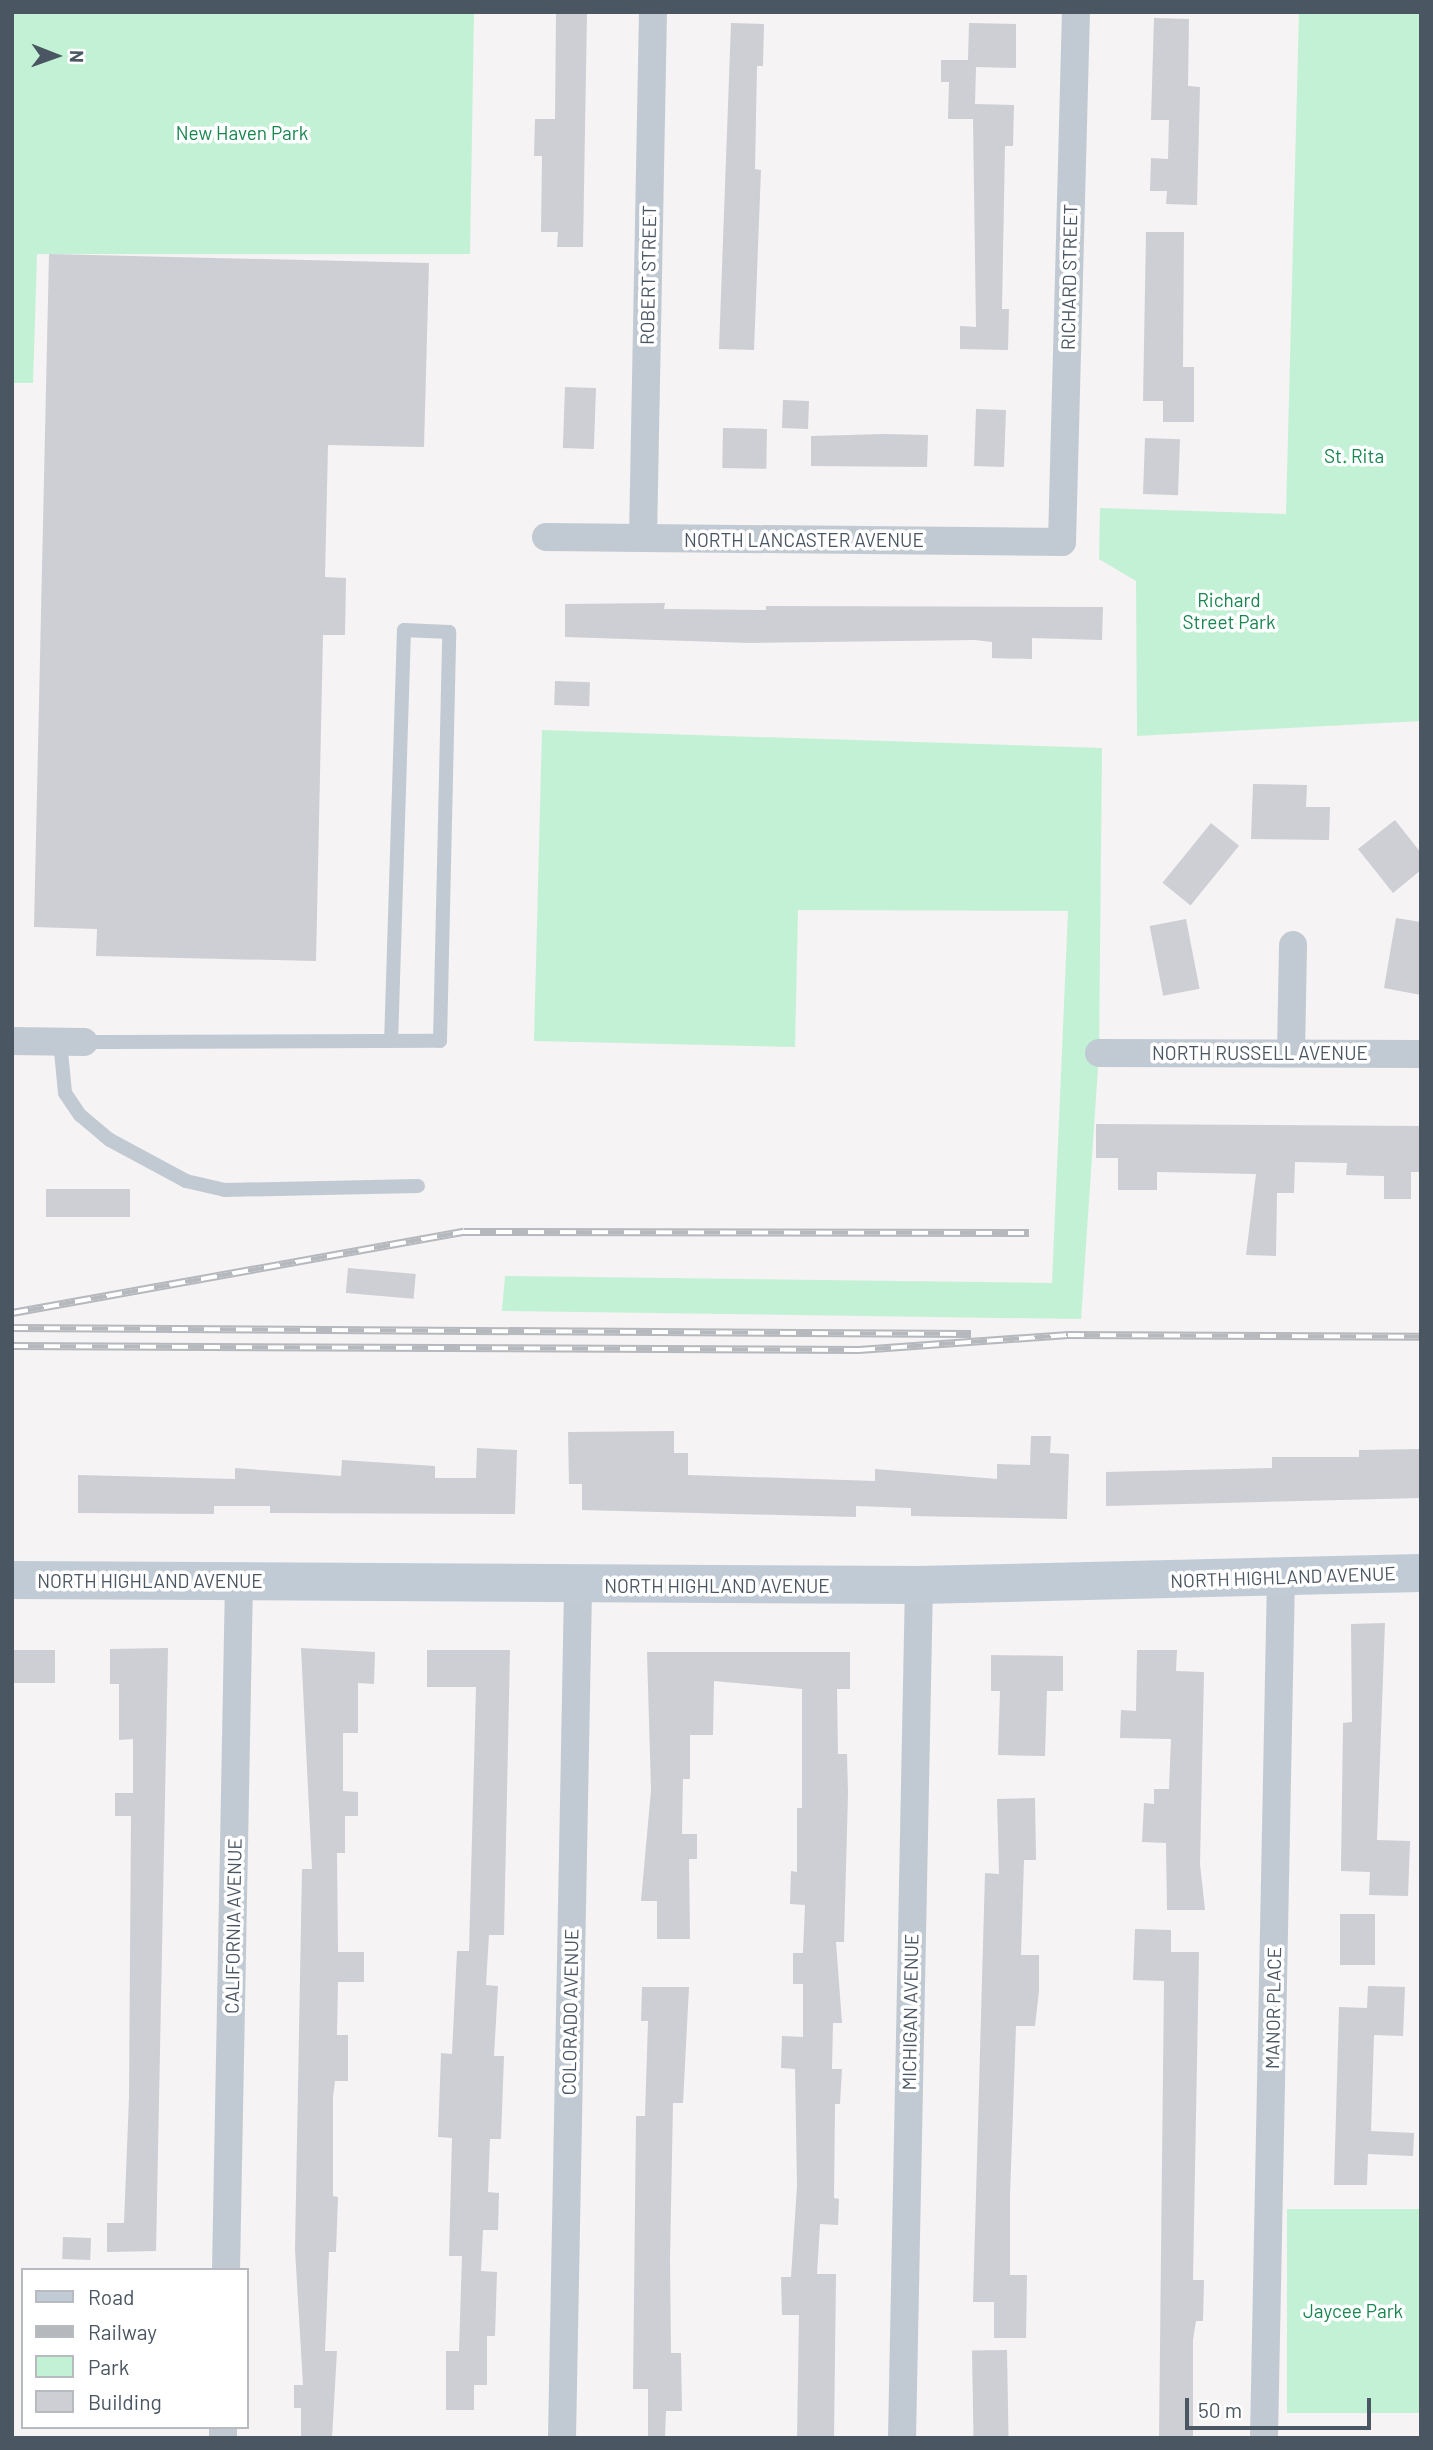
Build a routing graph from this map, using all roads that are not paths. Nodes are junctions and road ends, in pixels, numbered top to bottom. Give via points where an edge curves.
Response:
1 (653, 12) edge
2 (1076, 12) edge
3 (546, 537) dead end
4 (643, 538) junction
5 (1062, 542) joint
6 (1293, 945) dead end
7 (12, 1041) edge
8 (391, 1041) junction
9 (72, 1042) junction
10 (1291, 1052) junction
11 (1099, 1053) dead end
12 (1421, 1054) edge
13 (418, 1186) dead end
14 (1421, 1573) edge
15 (1281, 1579) junction
16 (12, 1580) edge
17 (239, 1582) junction
18 (919, 1585) junction
19 (578, 1587) junction
20 (226, 2268) edge
21 (562, 2438) edge
22 (902, 2438) edge
23 (1264, 2438) edge

1 - 4 street, ROBERT STREET
2 - 5 street, RICHARD STREET
3 - 4 street, NORTH LANCASTER AVENUE
4 - 5 street, NORTH LANCASTER AVENUE
6 - 10 street
7 - 9 street
8 - 8 lane via 440,1041 449,632 404,630
8 - 9 lane
9 - 13 lane via 65,1093 80,1115 110,1140 186,1181 225,1190
10 - 11 street, NORTH RUSSELL AVENUE
10 - 12 street, NORTH RUSSELL AVENUE
14 - 15 street, NORTH HIGHLAND AVENUE
15 - 18 street, NORTH HIGHLAND AVENUE
15 - 23 street, MANOR PLACE
16 - 17 street, NORTH HIGHLAND AVENUE
17 - 19 street, NORTH HIGHLAND AVENUE
17 - 20 street, CALIFORNIA AVENUE
18 - 19 street, NORTH HIGHLAND AVENUE
18 - 22 street, MICHIGAN AVENUE
19 - 21 street, COLORADO AVENUE

